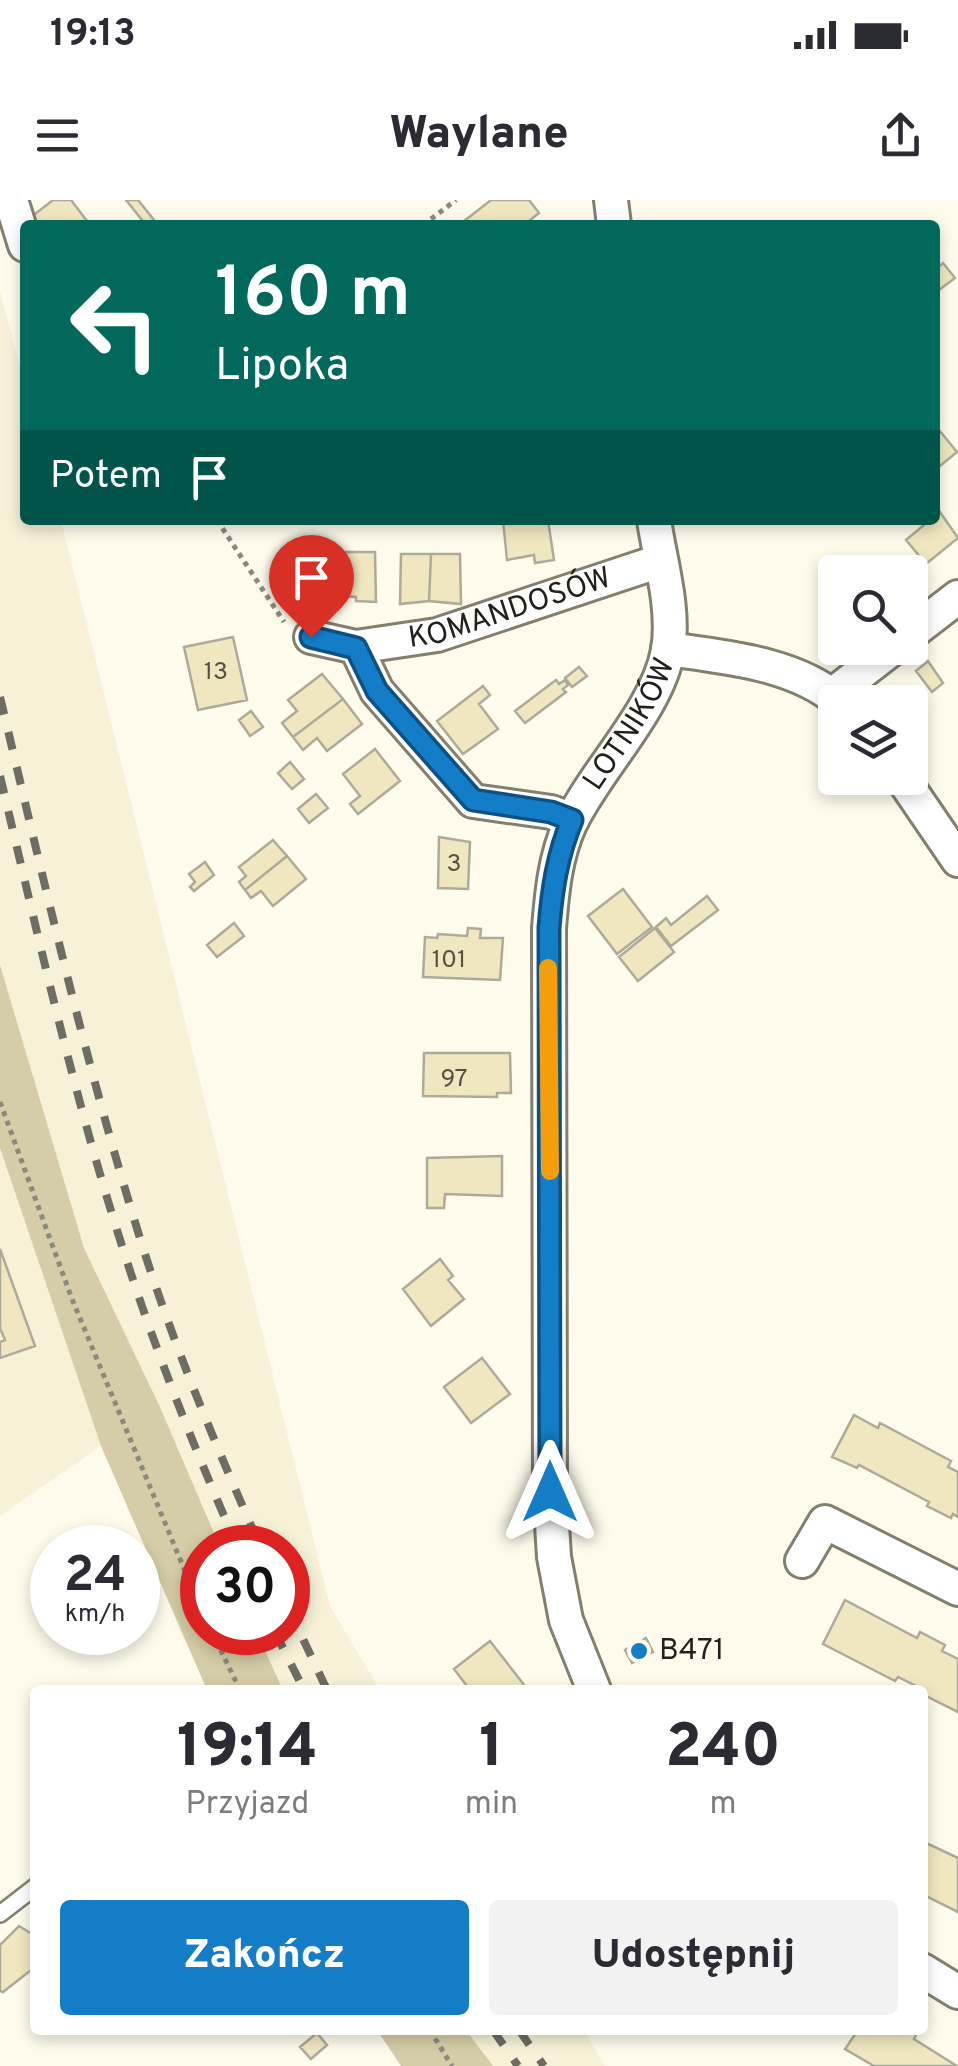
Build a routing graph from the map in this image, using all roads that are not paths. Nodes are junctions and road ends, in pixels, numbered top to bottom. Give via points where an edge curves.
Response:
1 (11, 200) edge
2 (20, 230) edge
3 (655, 525) edge
4 (660, 561) junction
5 (958, 597) edge
6 (928, 620) edge
7 (311, 637) road end
8 (356, 648) junction
9 (668, 649) junction
10 (874, 665) edge
11 (852, 685) edge
12 (818, 689) edge
13 (915, 795) edge
14 (572, 820) junction
15 (956, 851) edge
16 (802, 1561) dead end
17 (958, 1589) edge
18 (592, 1685) edge
19 (30, 1891) edge
20 (0, 1914) edge
21 (928, 1974) edge
22 (958, 1992) edge

1 - 2 street
3 - 4 street, LOTNIKÓW
4 - 8 street, KOMANDOSÓW via 437,635
4 - 9 street, LOTNIKÓW
5 - 6 street
7 - 8 street
8 - 14 street via 377,691 473,800
9 - 12 street via 762,665
9 - 14 street, LOTNIKÓW via 656,686
10 - 11 street
13 - 15 street
14 - 18 street, LOTNIKÓW via 558,860 549,928 550,1492 566,1620
16 - 17 street via 825,1522
19 - 20 lane
21 - 22 street

